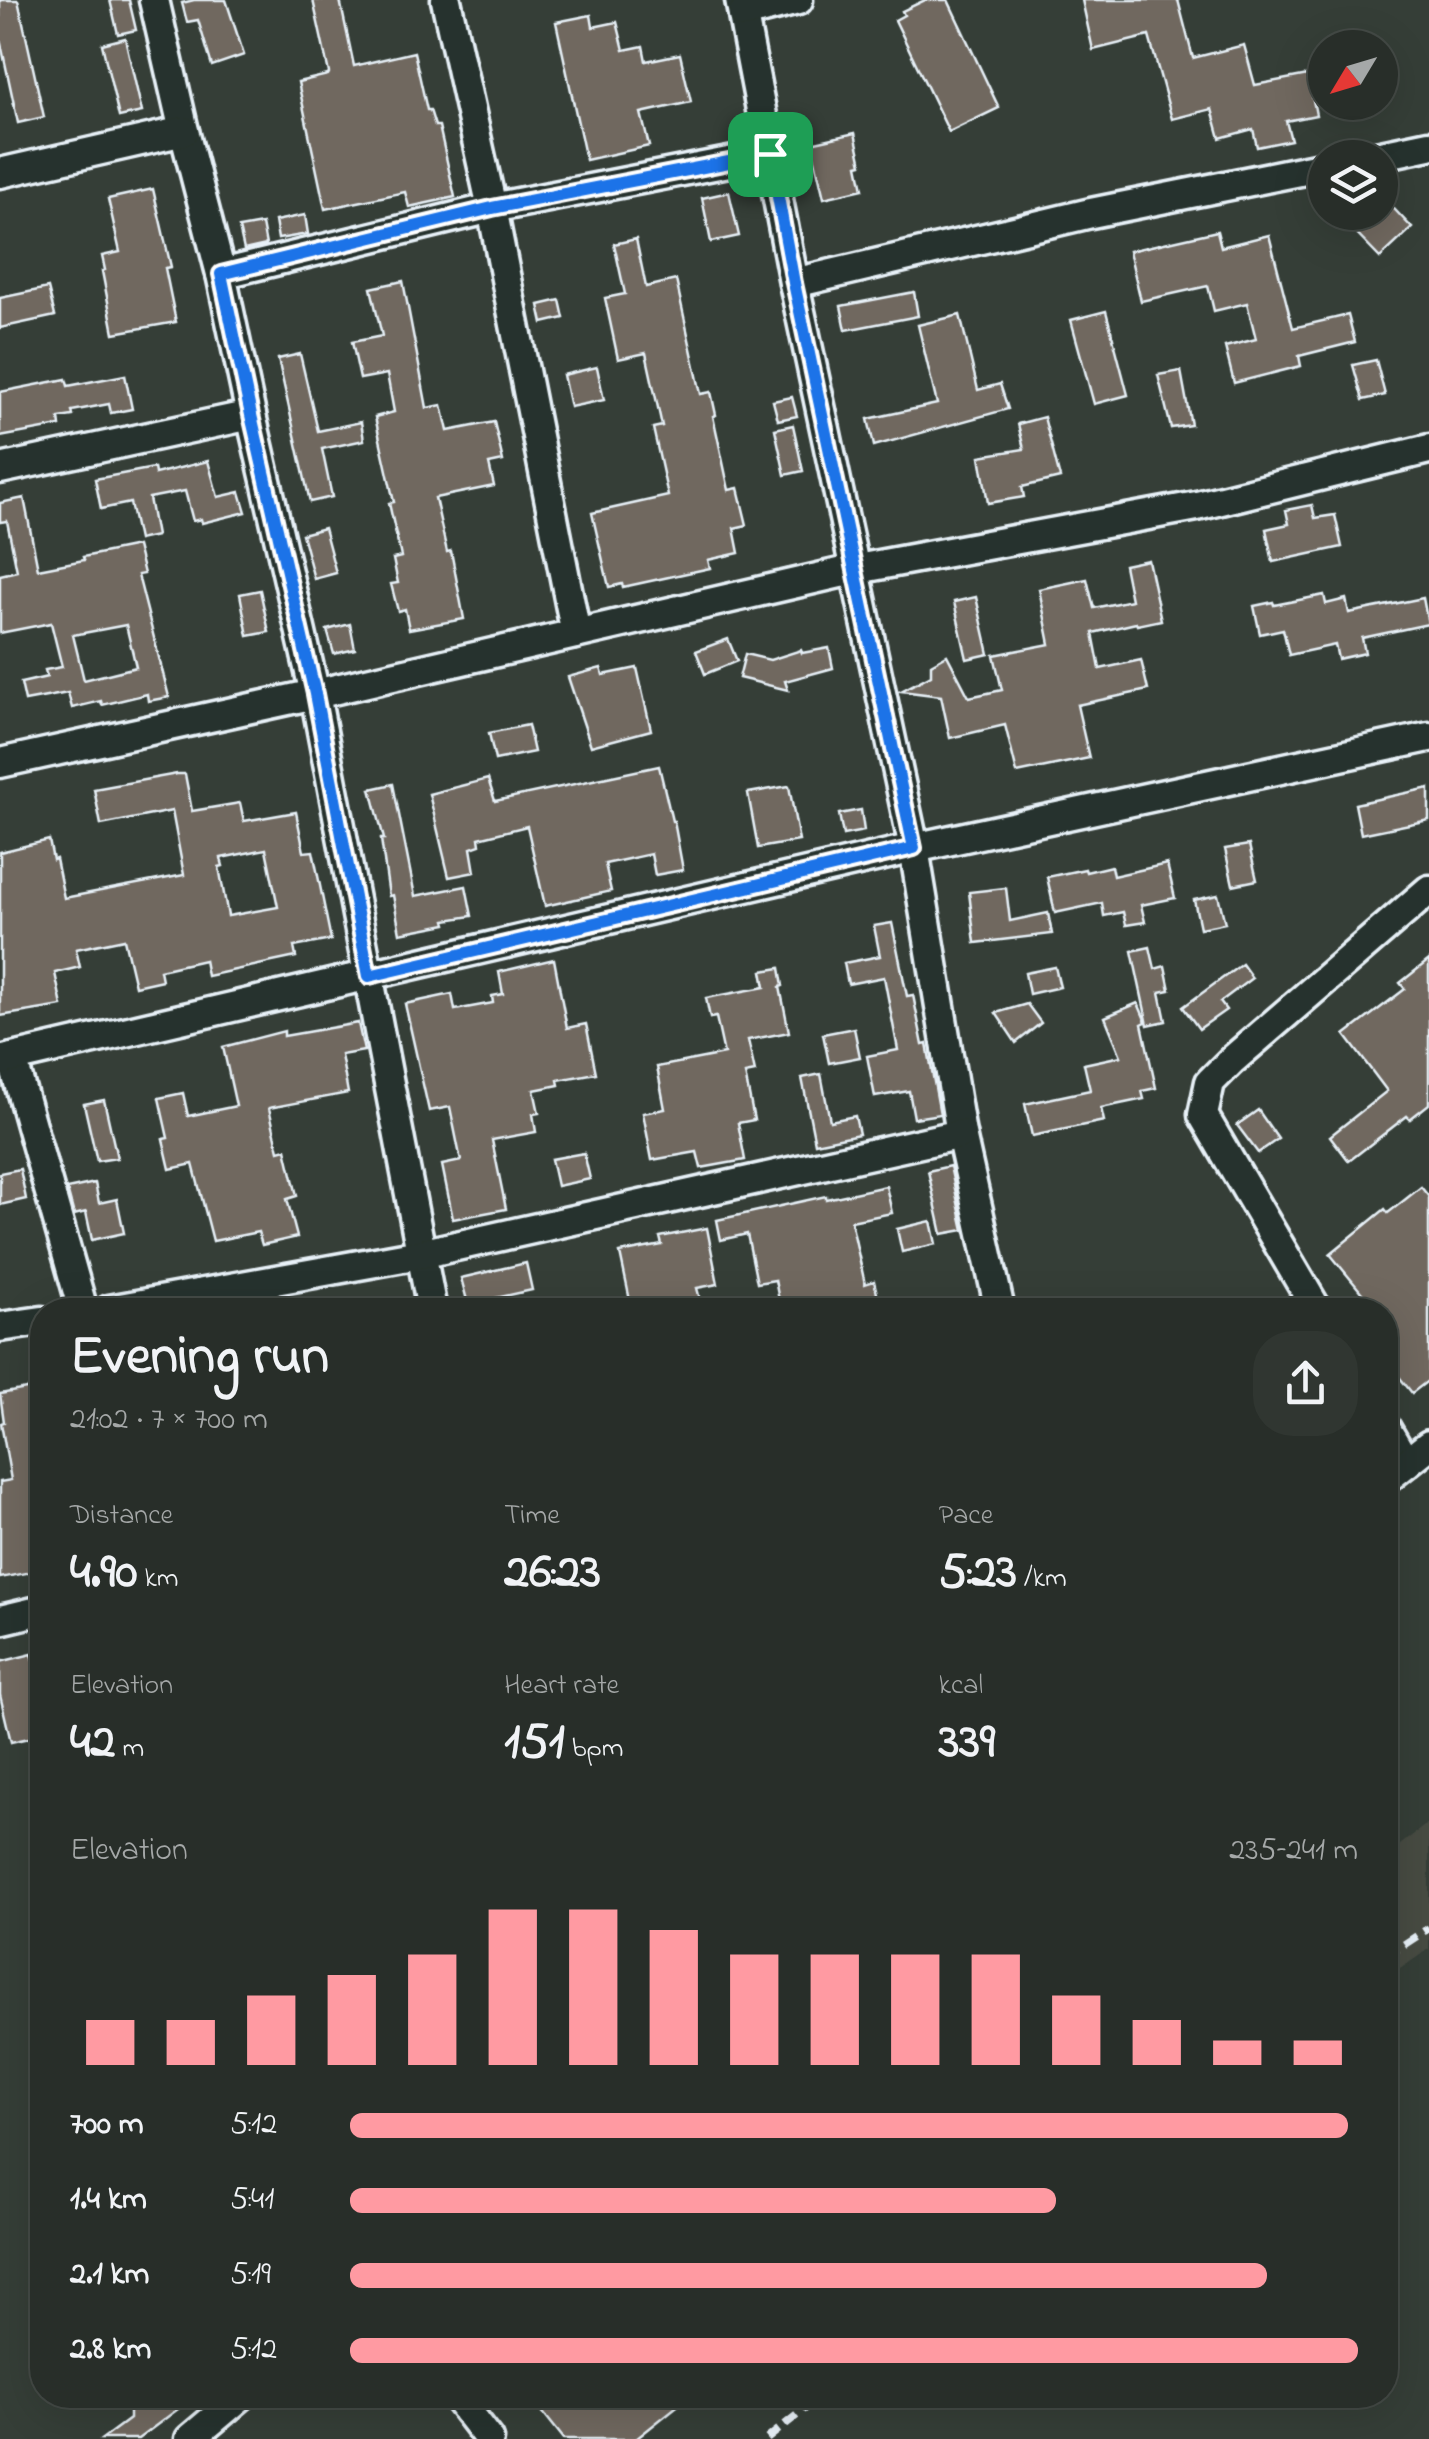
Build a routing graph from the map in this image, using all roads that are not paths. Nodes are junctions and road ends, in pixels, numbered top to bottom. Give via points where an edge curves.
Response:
1 (154, 0) edge
2 (446, 0) edge
3 (798, 0) edge
4 (741, 7) edge
5 (184, 131) junction
6 (1429, 145) edge
7 (1398, 152) edge
8 (770, 154) junction
9 (1308, 169) edge
10 (0, 172) edge
11 (492, 208) junction
12 (221, 274) junction
13 (794, 283) junction
14 (251, 415) junction
15 (1429, 450) edge
16 (0, 469) edge
17 (857, 570) junction
18 (576, 634) junction
19 (315, 694) junction
20 (1429, 737) edge
21 (0, 763) edge
22 (914, 848) junction
23 (1429, 890) edge
24 (369, 976) junction
25 (6, 1059) edge
26 (961, 1134) junction
27 (420, 1254) junction
28 (79, 1298) edge
29 (176, 1298) edge
30 (429, 1298) edge
31 (997, 1298) edge
32 (1310, 1298) edge
33 (30, 1322) edge
34 (0, 1327) edge
35 (1429, 1445) edge
36 (1398, 1470) edge
37 (30, 1613) edge
38 (0, 1620) edge
39 (227, 2408) edge
40 (465, 2408) edge
41 (190, 2439) edge
42 (489, 2439) edge

1 - 5 street
2 - 11 street
3 - 4 street
4 - 8 street
5 - 10 street
5 - 12 street
6 - 7 street
8 - 11 street
8 - 13 street
9 - 13 street
11 - 12 street
11 - 18 street
12 - 14 street
13 - 17 street
14 - 16 street
14 - 19 street
15 - 17 street via 1197,506
17 - 18 street
17 - 22 street
18 - 19 street
19 - 21 street
19 - 24 street
20 - 22 street
22 - 24 street
22 - 26 street
23 - 32 street via 1210,1082 1203,1115
24 - 25 street
24 - 27 street
25 - 28 street
26 - 27 street
26 - 31 street
27 - 29 street
27 - 30 street
33 - 34 street
35 - 36 street
37 - 38 street
39 - 41 street
40 - 42 street

